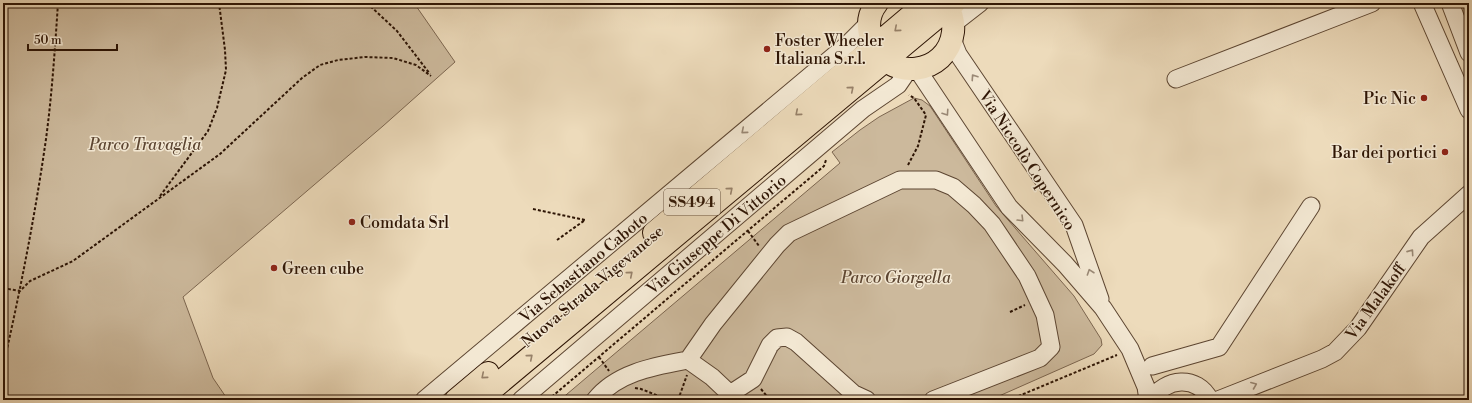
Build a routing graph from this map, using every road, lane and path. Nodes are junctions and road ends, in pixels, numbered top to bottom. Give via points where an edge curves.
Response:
1 (58, 3) edge
2 (219, 3) edge
3 (367, 3) edge
4 (926, 3) edge
5 (980, 3) edge
6 (1372, 3) edge
7 (1422, 3) edge
8 (1450, 3) edge
9 (870, 11) edge
10 (951, 15) edge
11 (1469, 53) edge
12 (880, 54) junction
13 (913, 69) junction
14 (1176, 79) dead end
15 (909, 95) dead end
16 (1469, 110) edge
17 (823, 143) junction
18 (900, 180) junction
19 (1469, 194) edge
20 (158, 199) junction
21 (1311, 206) dead end
22 (533, 209) dead end
23 (748, 231) junction
24 (558, 240) dead end
25 (768, 256) junction
26 (3, 288) edge
27 (20, 291) junction
28 (1103, 308) junction
29 (1130, 349) junction
30 (688, 360) junction
31 (1152, 366) junction
32 (3, 368) edge
33 (616, 381) junction
34 (1180, 382) junction
35 (728, 397) edge
36 (424, 400) edge
37 (456, 400) edge
38 (479, 400) edge
39 (521, 400) edge
40 (548, 400) edge
41 (595, 400) edge
42 (664, 400) edge
43 (678, 400) edge
44 (867, 400) edge
45 (933, 400) edge
46 (1009, 400) edge
47 (1148, 400) edge
48 (1151, 400) edge
49 (1210, 400) edge
50 (1218, 400) edge

1 - 27 path via 46,138
2 - 20 path via 226,70 218,108 208,131
3 - 20 path via 397,31 431,76 416,65 393,58 365,57 320,65 302,78 220,154
4 -> 12 main road, Nuova Strada Vigevanese / SS494
5 - 10 street
6 - 14 street
7 - 16 street
8 - 11 street
9 - 12 main road via 869,32
9 -> 36 street, Via Sebastiano Caboto via 836,54
10 - 12 main road, Nuova Strada Vigevanese / SS494
10 - 13 main road via 947,49 938,60
28 -> 10 street, Via Niccolò Copernico via 1074,225 958,54
12 - 13 main road via 895,66
12 -> 37 main road, Nuova Strada Vigevanese / SS494
38 -> 12 main road, Nuova Strada Vigevanese / SS494
13 - 17 street, Via Giuseppe Di Vittorio via 898,85 863,109
13 -> 28 street, Via Niccolò Copernico via 1009,206
15 - 18 path via 926,115 918,146
17 - 23 path via 829,150 824,166
17 - 39 street, Via Giuseppe Di Vittorio
18 - 25 street via 789,232
18 - 45 street via 936,180 953,187 992,224 1027,276 1045,315 1051,347 1040,358
50 -> 19 street, Via Malakoff via 1335,352 1358,328 1421,237
20 - 27 path via 73,261 30,281
21 - 31 street via 1219,347
22 - 24 path via 585,220
23 - 25 path
23 - 40 path
25 - 30 street via 713,324
26 - 27 path
27 - 32 path
28 - 29 street, Via Niccolò Copernico
29 - 31 street
29 - 46 path
29 - 47 street, Via Niccolò Copernico via 1146,387
30 - 33 street via 638,371
30 - 35 street via 712,376
30 - 43 path via 687,375
31 - 34 street
33 - 41 street
33 - 42 path via 621,387 641,389
34 - 48 street via 1160,389
34 - 49 street via 1195,385
35 - 44 street via 753,379 770,345 777,338 787,337 796,342 854,394

